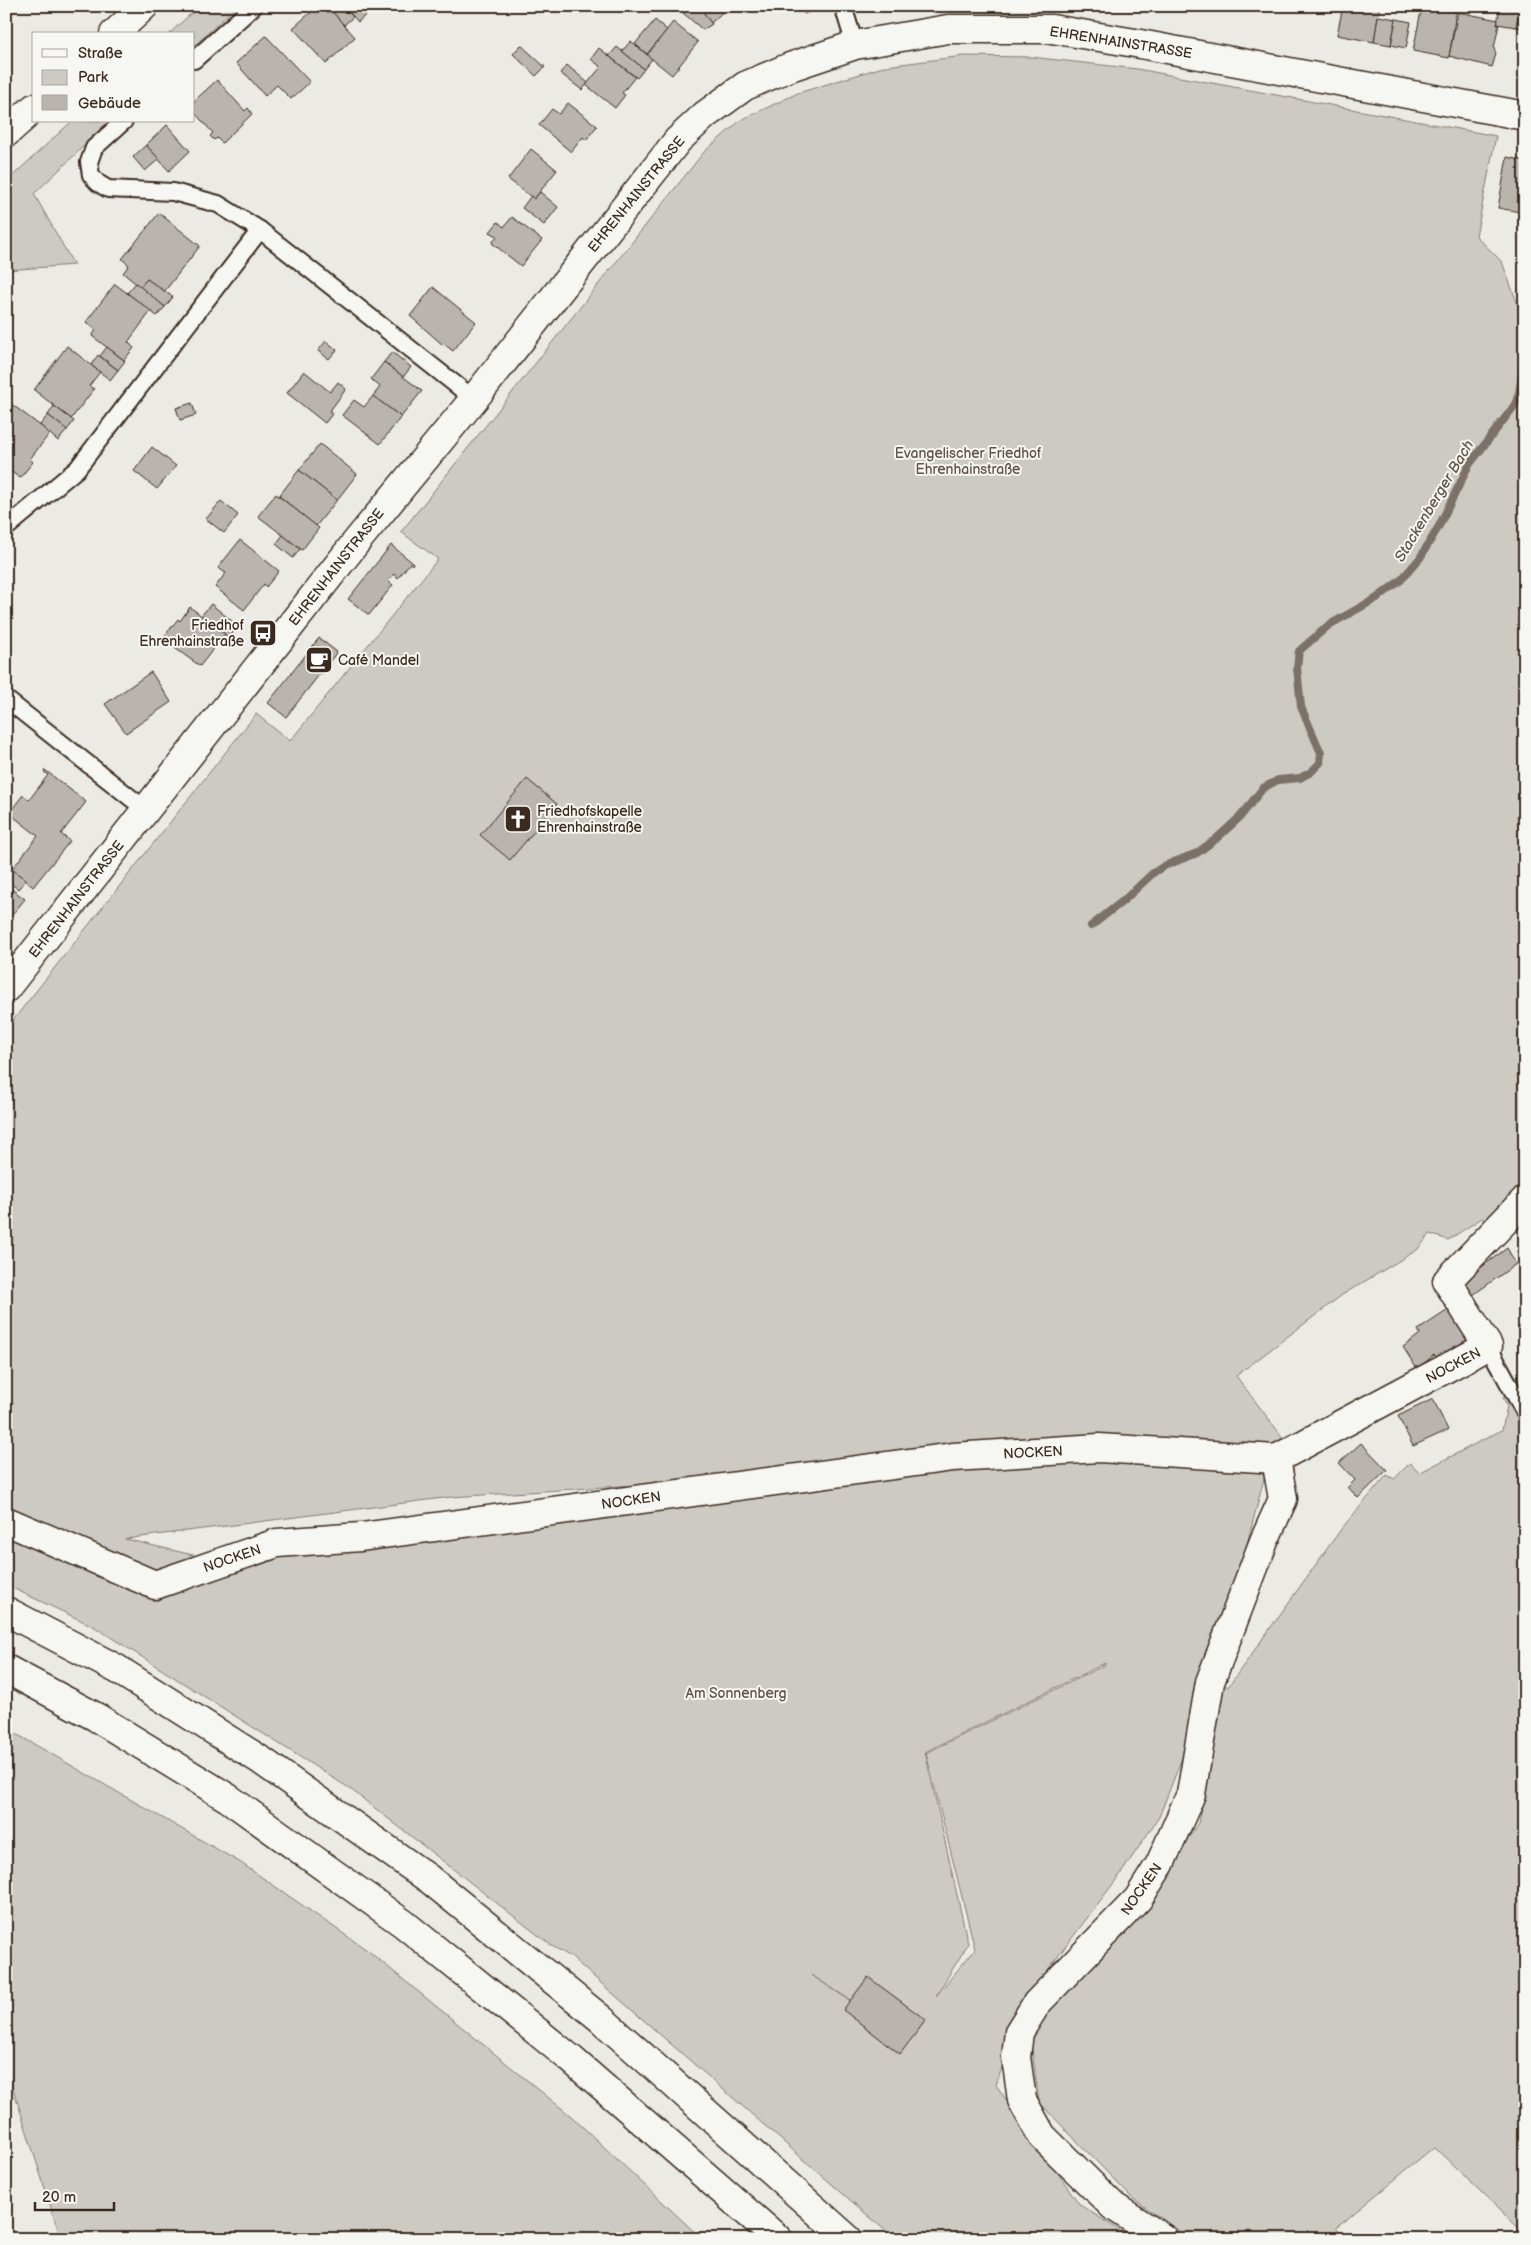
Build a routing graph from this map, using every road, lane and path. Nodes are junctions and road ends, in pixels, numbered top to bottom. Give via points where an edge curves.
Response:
1 (144, 6) edge
2 (254, 6) edge
3 (843, 6) edge
4 (116, 32) edge
5 (855, 45) junction
6 (195, 59) edge
7 (32, 110) edge
8 (1525, 116) edge
9 (123, 122) edge
10 (6, 134) edge
11 (260, 230) junction
12 (474, 399) junction
13 (6, 528) edge
14 (6, 699) edge
15 (146, 810) junction
16 (6, 988) edge
17 (1525, 1200) edge
18 (1488, 1346) junction
19 (1525, 1414) edge
20 (1276, 1458) junction
21 (6, 1521) edge
22 (6, 1612) edge
23 (6, 1669) edge
24 (778, 2239) edge
25 (848, 2239) edge
26 (1164, 2239) edge

1 - 4 main road
2 - 6 lane
3 - 5 lane
5 - 8 main road, EHRENHAINSTRASSE via 948,29 1052,30 1144,44
5 - 12 main road, EHRENHAINSTRASSE via 746,86 705,115 678,140
7 - 10 main road
9 - 11 lane via 94,148 89,162 98,183 108,189 173,192 218,204
11 - 12 lane
11 - 13 lane via 77,470
12 - 15 main road, EHRENHAINSTRASSE via 375,518
14 - 15 lane
15 - 16 main road, EHRENHAINSTRASSE
17 - 18 main road, NOCKEN via 1446,1281
18 - 19 lane
18 - 20 main road, NOCKEN
20 - 21 main road, NOCKEN via 1099,1448 953,1457 361,1537 277,1543 155,1585
20 - 26 main road, NOCKEN via 1283,1499 1210,1682 1191,1794 1160,1864 1138,1899 1037,2003 1019,2032 1016,2057 1022,2100 1042,2136 1113,2206
22 - 25 main road via 141,1684 262,1761 429,1879 601,2019
23 - 24 main road via 96,1717 228,1798 404,1924 571,2059

